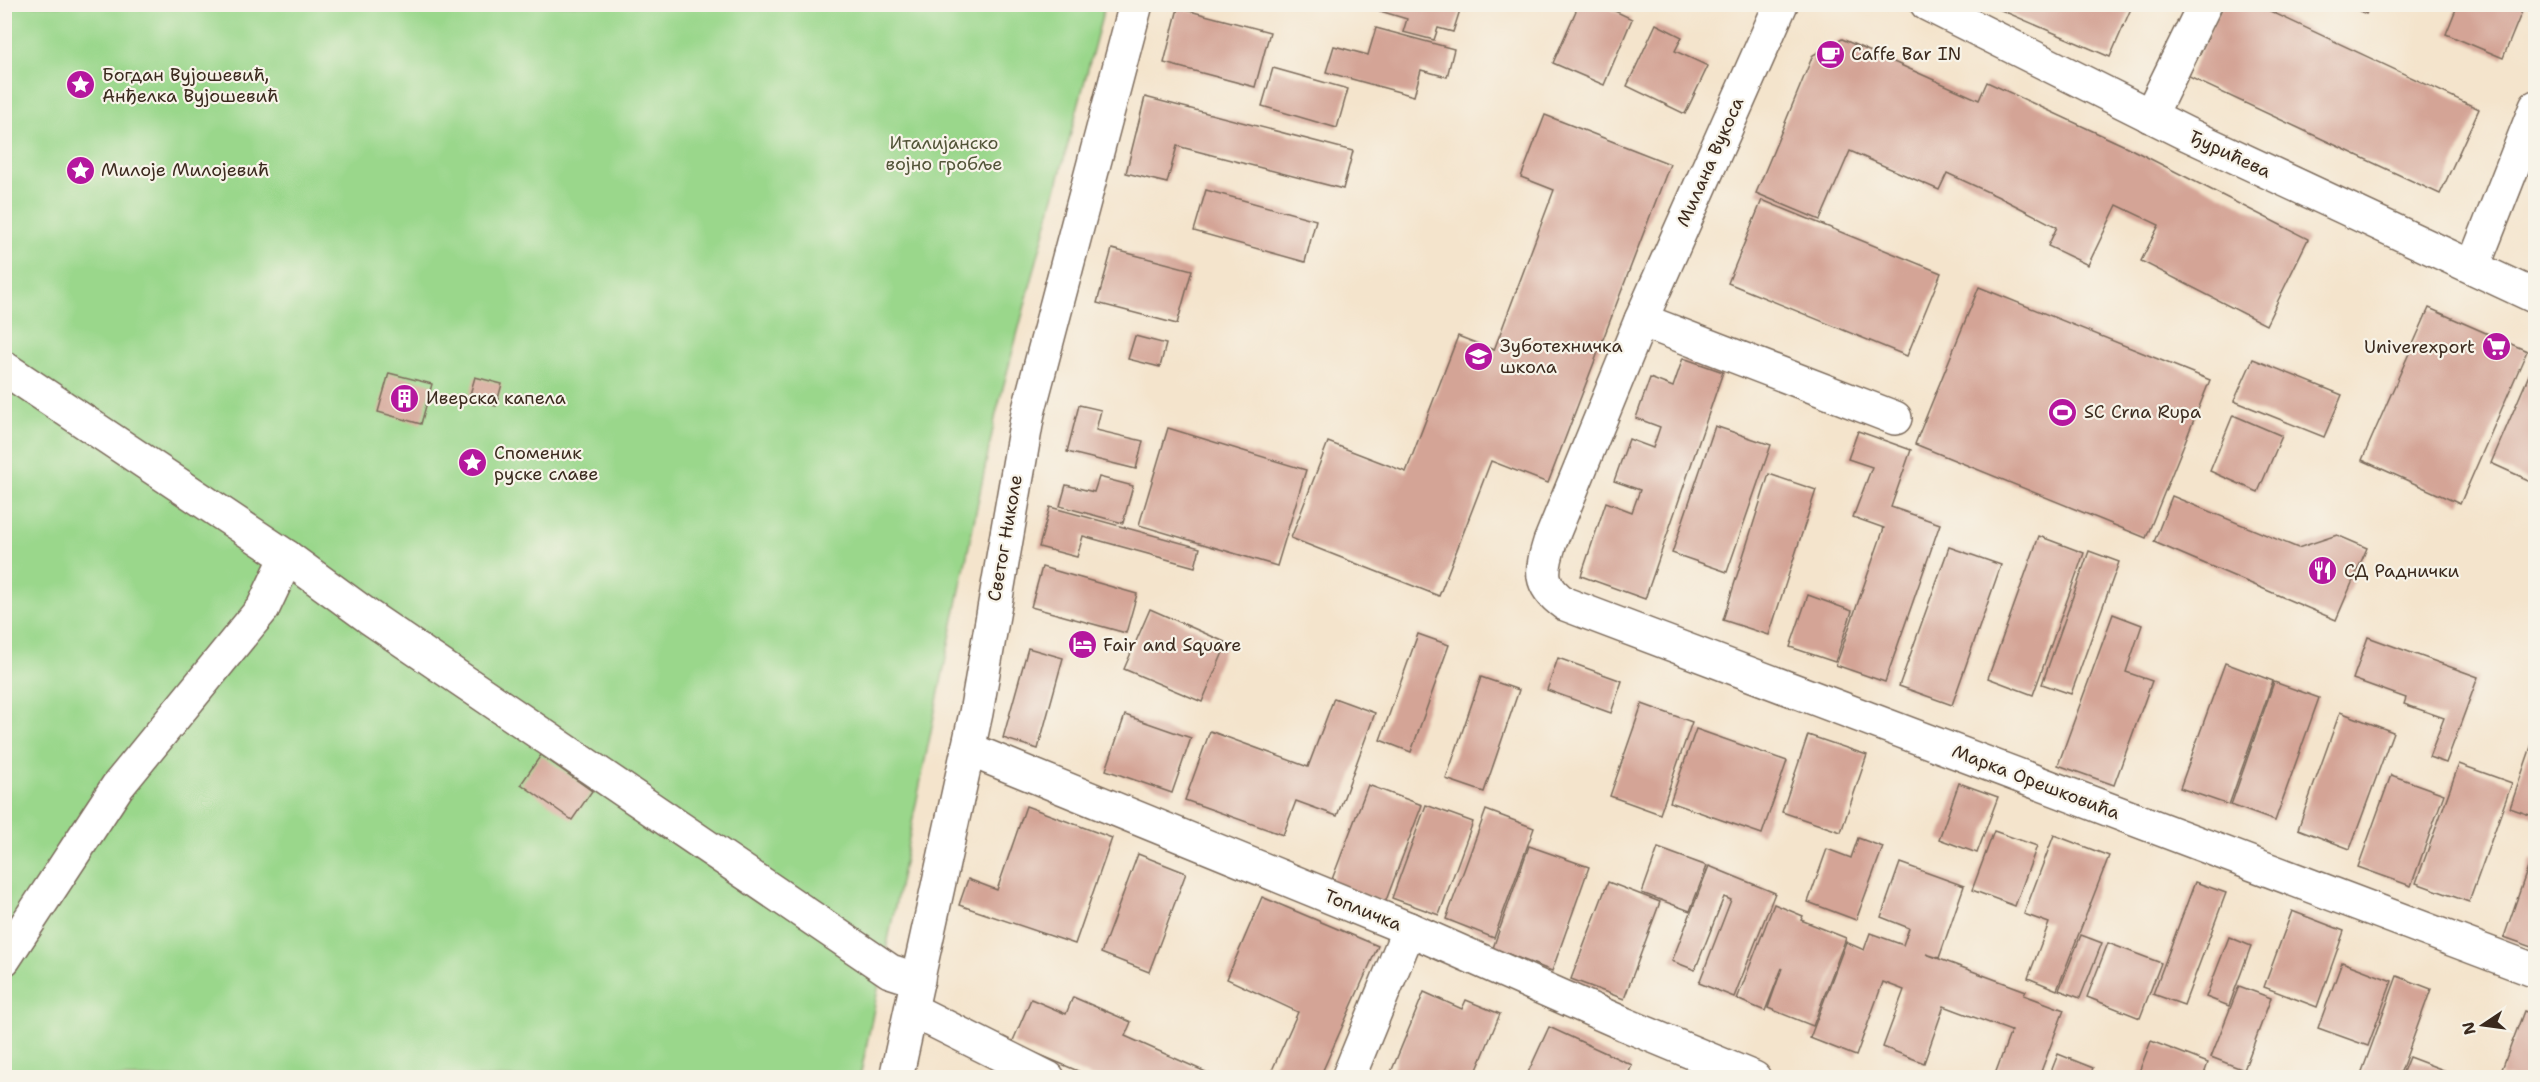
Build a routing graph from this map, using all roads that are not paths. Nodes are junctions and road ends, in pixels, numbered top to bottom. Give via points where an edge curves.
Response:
1 (1136, 4) edge
2 (1781, 4) edge
3 (1927, 4) edge
4 (2205, 4) edge
5 (2535, 107) edge
6 (2150, 116) junction
7 (2473, 267) junction
8 (2535, 297) edge
9 (1641, 320) junction
10 (4, 368) edge
11 (1895, 418) dead end
12 (287, 557) junction
13 (1545, 582) joint
14 (968, 749) junction
15 (1409, 929) junction
16 (4, 959) edge
17 (2535, 971) edge
18 (915, 995) junction
19 (896, 1077) edge
20 (1048, 1077) edge
21 (1348, 1077) edge
22 (1754, 1077) edge

1 - 14 street, Светог Николе via 1028,413
2 - 9 street, Милана Вукоса
3 - 6 street, Ђурићева
4 - 6 street
5 - 7 street
6 - 7 street, Ђурићева
7 - 8 street, Ђурићева
9 - 11 street
9 - 13 street, Милана Вукоса via 1550,542 1542,566
10 - 12 street
12 - 16 street via 263,608 117,787
12 - 18 street via 369,617 890,971
13 - 17 street, Марка Орешковића via 1551,595 1565,604
14 - 15 street, Топличка
14 - 18 street, Светог Николе
15 - 21 street
15 - 22 street, Топличка
18 - 19 street, Светог Николе
18 - 20 street

